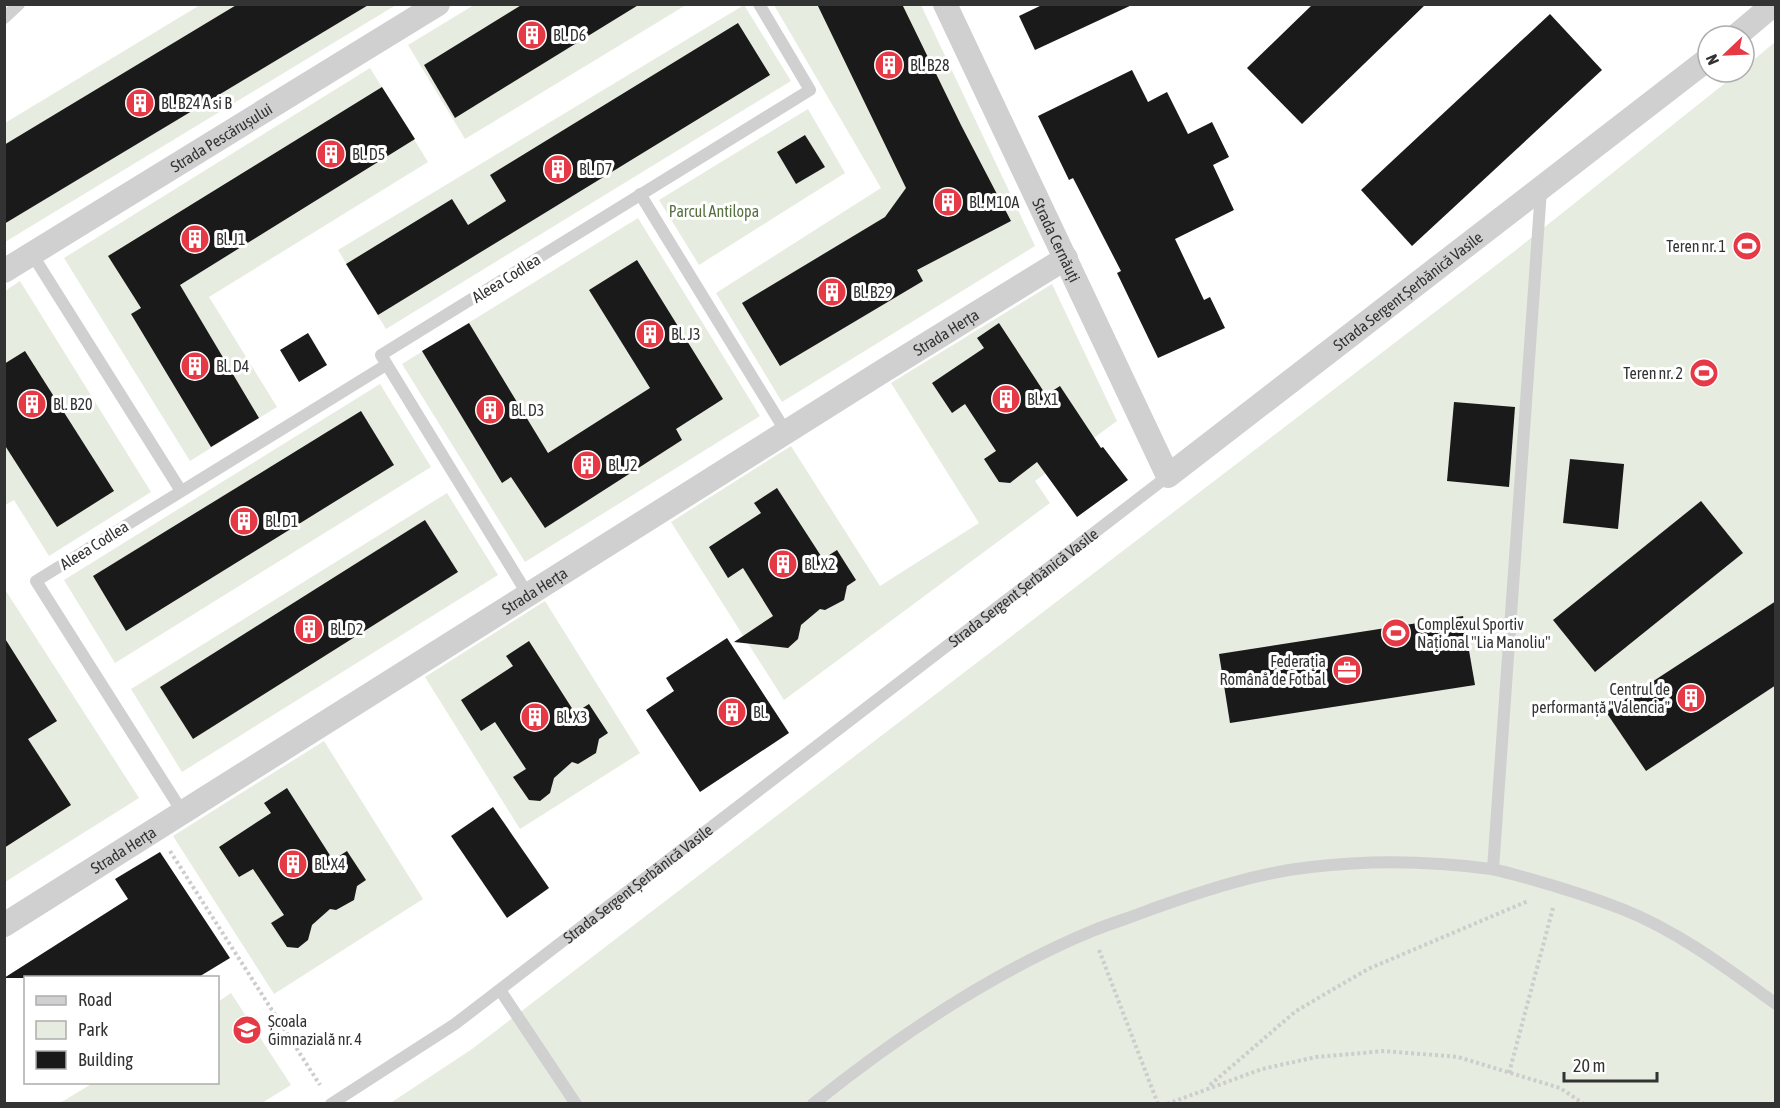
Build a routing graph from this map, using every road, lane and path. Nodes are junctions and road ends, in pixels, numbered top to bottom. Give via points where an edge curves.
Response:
1 (19, 4) edge
2 (438, 4) edge
3 (759, 4) edge
4 (945, 4) edge
5 (1774, 4) edge
6 (4, 18) edge
7 (1750, 24) edge
8 (1696, 68) edge
9 (1541, 190) junction
10 (640, 194) junction
11 (32, 254) junction
12 (1066, 258) junction
13 (4, 271) edge
14 (387, 365) junction
15 (786, 432) junction
16 (1168, 476) junction
17 (181, 491) junction
18 (528, 595) junction
19 (183, 813) junction
20 (157, 830) junction
21 (1493, 869) junction
22 (1559, 887) junction
23 (4, 925) edge
24 (1092, 932) junction
25 (500, 990) junction
26 (1776, 1004) edge
27 (1509, 1073) junction
28 (1206, 1088) junction
29 (331, 1103) edge
30 (576, 1104) edge
31 (813, 1104) edge
32 (1158, 1104) edge
33 (1167, 1104) edge
34 (1584, 1104) edge

1 - 6 lane
2 - 11 street, Strada Pescărușului
3 - 10 lane, Aleea Codlea via 810,90
4 - 12 street, Strada Cernăuți
5 - 7 street
8 - 9 street, Strada Sergent Șerbănică Vasile
9 - 16 street, Strada Sergent Șerbănică Vasile
9 - 21 lane
10 - 14 lane, Aleea Codlea via 381,355
10 - 15 lane
11 - 13 street, Strada Pescărușului
11 - 17 lane
12 - 15 street, Strada Herța
12 - 16 street, Strada Cernăuți
14 - 17 lane, Aleea Codlea
14 - 18 lane
15 - 18 street, Strada Herța
16 - 25 lane, Strada Sergent Șerbănică Vasile
17 - 19 lane, Aleea Codlea via 36,581
18 - 19 street, Strada Herța
19 - 20 street, Strada Herța
20 - 23 street, Strada Herța
20 - 29 path
21 - 22 lane
21 - 24 lane via 1368,862 1308,867 1234,882
22 - 26 lane via 1624,910 1670,933
22 - 27 path
22 - 28 path via 1368,969 1296,1011
24 - 31 lane via 968,994 859,1067
24 - 32 path
25 - 29 lane, Strada Sergent Șerbănică Vasile via 455,1024
25 - 30 lane
27 - 28 path via 1458,1057 1385,1051 1316,1058 1262,1069
27 - 34 path via 1560,1088
28 - 33 path

